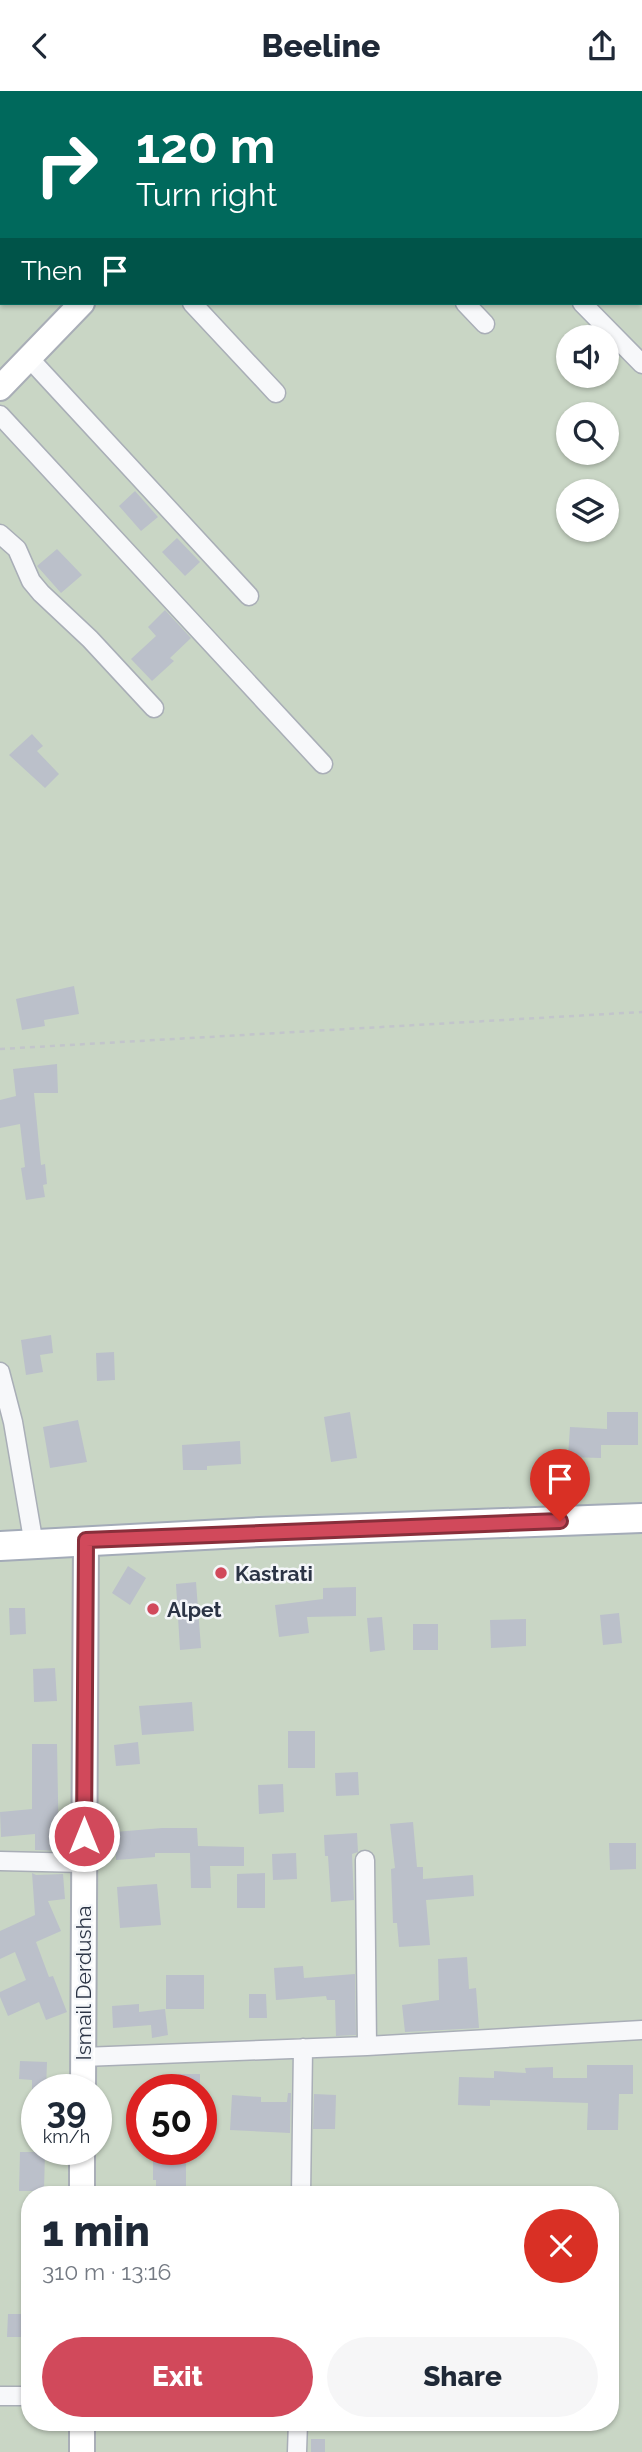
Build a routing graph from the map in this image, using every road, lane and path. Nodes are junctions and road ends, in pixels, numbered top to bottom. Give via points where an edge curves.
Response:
1 (194, 305) edge
2 (467, 305) edge
3 (584, 305) edge
4 (73, 306) edge
5 (485, 324) dead end
6 (29, 358) junction
7 (642, 364) edge
8 (0, 388) edge
9 (276, 393) dead end
10 (0, 415) edge
11 (0, 534) edge
12 (249, 596) dead end
13 (154, 708) dead end
14 (323, 764) dead end
15 (642, 1012) edge
16 (0, 1049) edge
17 (0, 1372) edge
18 (642, 1518) edge
19 (86, 1540) junction
20 (34, 1545) junction
21 (0, 1546) edge
22 (365, 1860) dead end
23 (0, 1861) edge
24 (84, 1863) junction
25 (642, 2030) edge
26 (367, 2046) junction
27 (303, 2048) junction
28 (83, 2057) junction
29 (83, 2074) edge
30 (82, 2165) edge
31 (82, 2186) edge
32 (301, 2186) edge
33 (0, 2396) edge
34 (21, 2396) edge
35 (82, 2431) edge
36 (298, 2431) edge
37 (82, 2452) edge
38 (297, 2452) edge

1 - 9 street
2 - 5 street
3 - 7 street
4 - 6 main road
6 - 8 main road
6 - 12 street
10 - 14 street
11 - 13 street via 17,549 41,593
15 - 16 path
17 - 20 street
18 - 19 main road
19 - 20 main road
19 - 24 main road, Ismail Derdusha
20 - 21 main road
22 - 26 street
23 - 24 street
24 - 28 main road, Ismail Derdusha
25 - 26 street
26 - 27 street
27 - 28 street
27 - 32 street
28 - 29 main road, Ismail Derdusha
30 - 31 main road
33 - 34 street
35 - 37 main road
36 - 38 street

